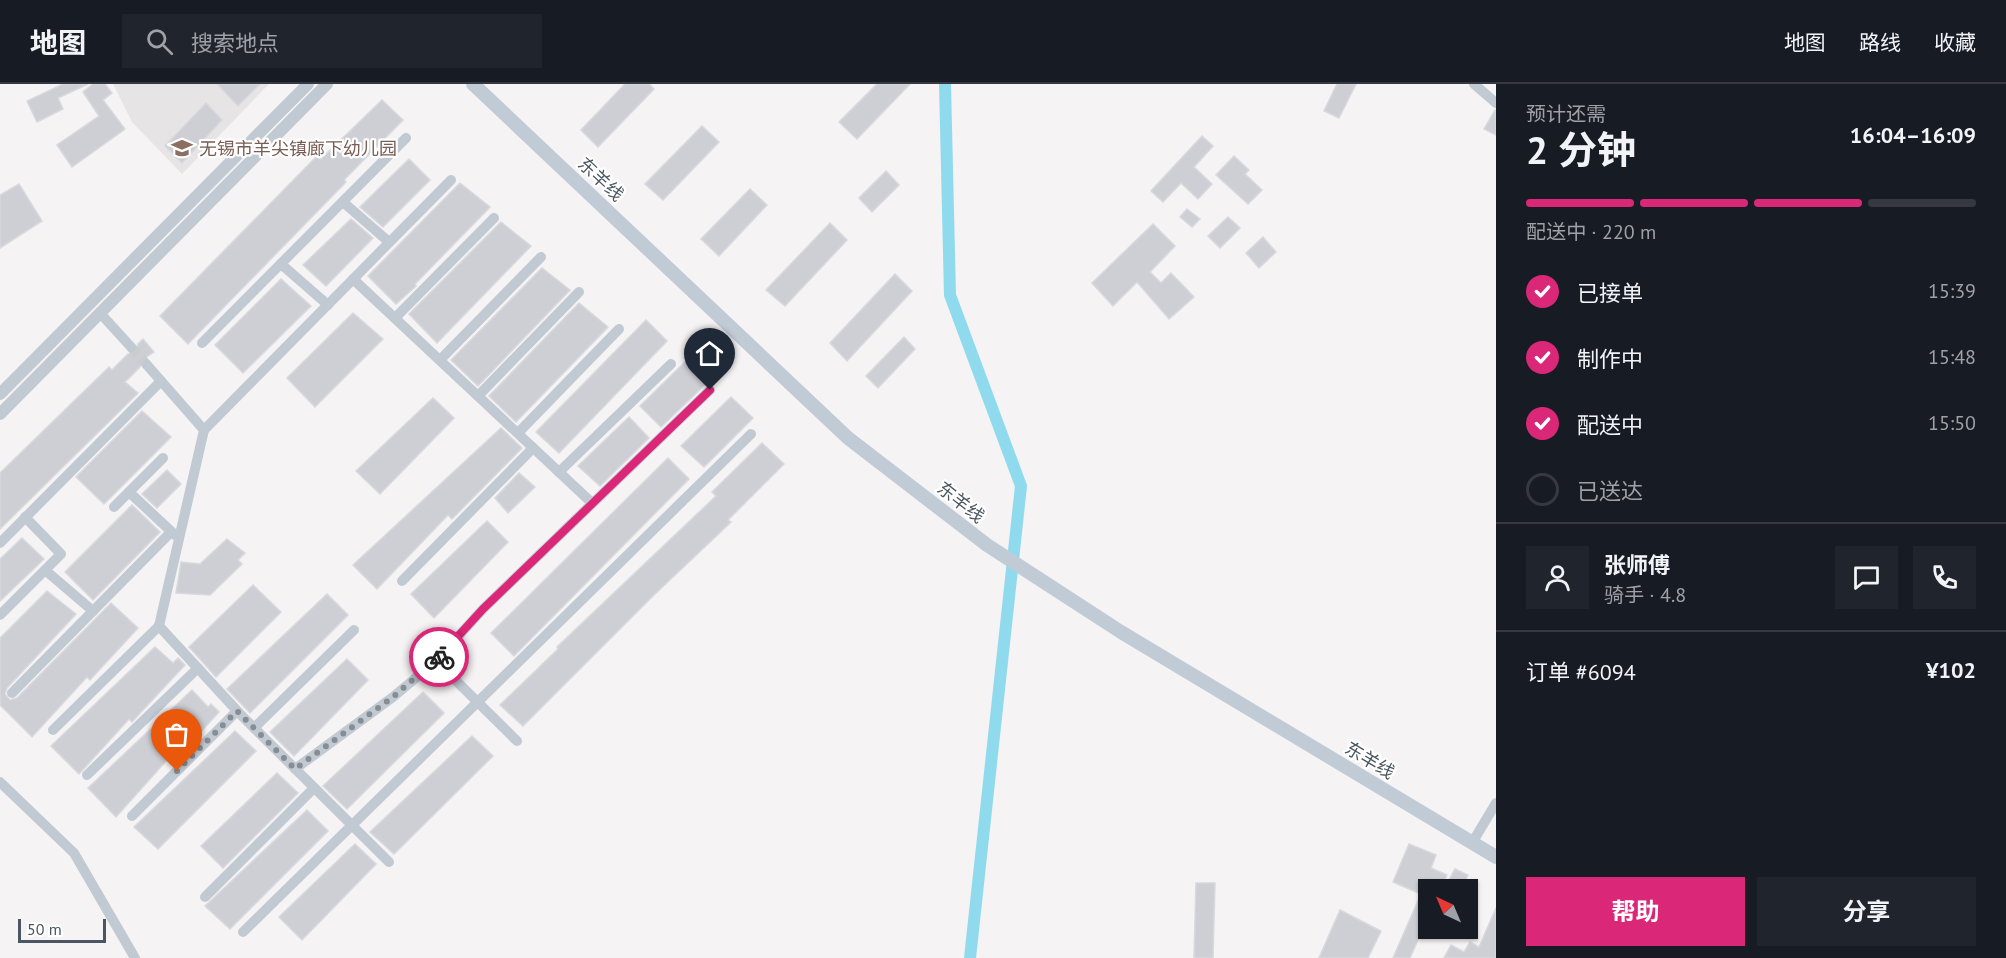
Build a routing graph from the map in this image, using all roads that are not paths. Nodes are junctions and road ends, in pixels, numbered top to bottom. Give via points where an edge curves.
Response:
1 (308, 84) edge
2 (327, 84) edge
3 (473, 84) edge
4 (1474, 84) edge
5 (1496, 103) edge
6 (406, 138) dead end
7 (451, 180) dead end
8 (343, 202) junction
9 (494, 218) dead end
10 (389, 242) junction
11 (541, 257) dead end
12 (281, 264) junction
13 (353, 279) junction
14 (579, 292) dead end
15 (328, 305) junction
16 (100, 313) junction
17 (395, 318) junction
18 (619, 328) dead end
19 (202, 343) dead end
20 (131, 347) tunnel mouth
21 (440, 360) junction
22 (671, 364) dead end
23 (147, 365) tunnel mouth
24 (161, 381) junction
25 (710, 390) dead end
26 (0, 394) edge
27 (478, 396) junction
28 (0, 414) edge
29 (204, 430) junction
30 (518, 433) junction
31 (751, 434) dead end
32 (533, 448) junction
33 (163, 458) dead end
34 (559, 472) junction
35 (129, 492) junction
36 (592, 503) junction
37 (114, 507) dead end
38 (25, 517) junction
39 (175, 535) junction
40 (0, 543) edge
41 (45, 570) junction
42 (402, 581) dead end
43 (93, 611) junction
44 (0, 615) edge
45 (159, 626) junction
46 (354, 630) dead end
47 (436, 661) junction
48 (198, 668) junction
49 (12, 693) dead end
50 (477, 702) junction
51 (237, 711) junction
52 (254, 728) junction
53 (53, 730) dead end
54 (517, 741) dead end
55 (295, 769) junction
56 (87, 775) dead end
57 (0, 782) edge
58 (314, 788) junction
59 (1496, 802) edge
60 (132, 816) dead end
61 (352, 825) junction
62 (1472, 843) junction
63 (1496, 857) edge
64 (388, 862) dead end
65 (205, 897) dead end
66 (243, 932) dead end
67 (135, 958) edge

1 - 26 street
2 - 16 street
3 - 62 main road, 东羊线 via 848,438 989,547 1120,632
4 - 5 street
6 - 8 street
7 - 10 street
8 - 10 street
8 - 12 street
9 - 17 street
10 - 13 street
11 - 21 street
12 - 15 street
12 - 19 street
13 - 15 street
13 - 17 street
14 - 27 street
15 - 29 street
16 - 20 street
16 - 28 street
17 - 21 street
18 - 30 street
21 - 27 street
22 - 34 street
23 - 24 street
24 - 29 street
24 - 38 street
25 - 36 street
27 - 30 street
29 - 39 street
30 - 32 street
31 - 50 street
32 - 34 street
32 - 42 street
33 - 35 street
34 - 36 street
35 - 37 street
35 - 39 street
36 - 47 street via 483,609
38 - 40 street
38 - 41 street via 61,554
39 - 43 street
39 - 45 street
41 - 43 street
41 - 44 street
43 - 49 street
45 - 48 street
45 - 53 street
46 - 52 street
47 - 50 street
47 - 55 street
48 - 51 street
48 - 56 street
50 - 54 street
50 - 61 street
51 - 52 street
51 - 60 street
52 - 55 street
55 - 58 street
57 - 67 street via 74,853
58 - 61 street
58 - 65 street
59 - 62 street
61 - 64 street
61 - 66 street
62 - 63 main road, 东羊线

